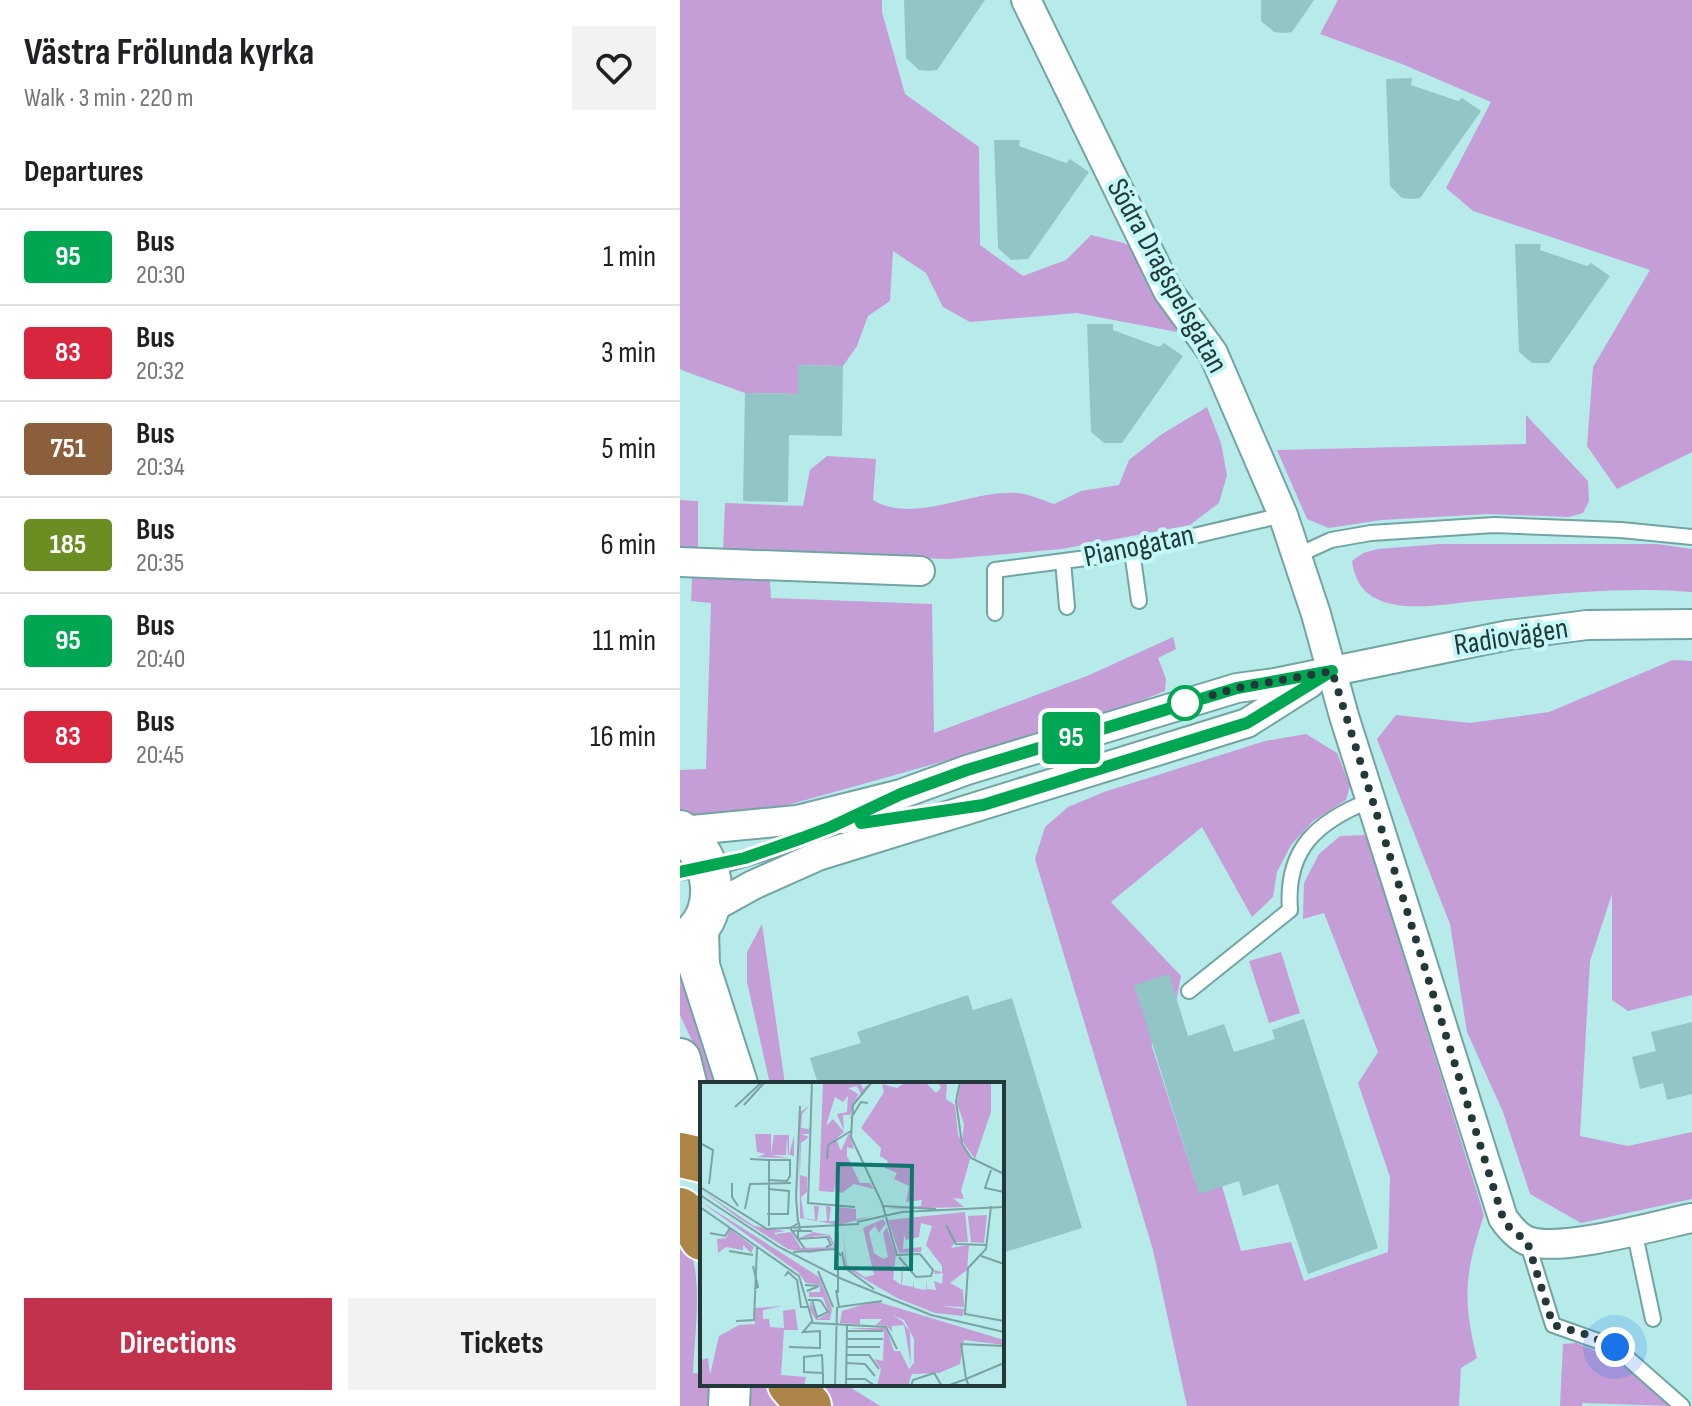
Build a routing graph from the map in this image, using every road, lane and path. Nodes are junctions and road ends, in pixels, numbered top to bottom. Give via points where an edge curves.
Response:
1 (1026, 0) edge
2 (1283, 515) junction
3 (1692, 537) edge
4 (1132, 551) junction
5 (1296, 556) junction
6 (1063, 561) junction
7 (680, 562) edge
8 (920, 571) dead end
9 (1139, 601) dead end
10 (1067, 607) dead end
11 (995, 613) dead end
12 (1692, 624) edge
13 (1332, 671) junction
14 (901, 794) junction
15 (1371, 800) junction
16 (983, 805) junction
17 (831, 827) junction
18 (681, 831) edge
19 (694, 870) edge
20 (695, 928) edge
21 (1189, 991) dead end
22 (680, 1059) edge
23 (736, 1082) edge
24 (700, 1140) edge
25 (680, 1155) edge
26 (700, 1160) edge
27 (680, 1210) edge
28 (1692, 1218) edge
29 (1634, 1230) junction
30 (700, 1235) edge
31 (1527, 1241) junction
32 (1653, 1319) dead end
33 (704, 1386) edge
34 (730, 1386) edge
35 (792, 1386) edge
36 (703, 1406) edge
37 (729, 1406) edge
38 (809, 1406) edge
39 (1682, 1406) edge

1 - 2 street, Södra Dragspelsgatan via 1168,291 1213,353
2 - 4 lane, Pianogatan
2 - 5 street, Södra Dragspelsgatan
3 - 5 lane via 1481,526 1371,533 1331,540
4 - 6 lane, Pianogatan
4 - 9 lane
5 - 13 street, Södra Dragspelsgatan
6 - 10 lane
6 - 11 lane, Pianogatan via 995,570
7 - 8 street
12 - 13 street, Radiovägen via 1568,627
13 - 14 street, Radiovägen via 1237,688
13 - 15 street, Södra Dragspelsgatan
13 - 16 street, Radiovägen via 1247,723
14 - 17 lane
14 - 18 street, Radiovägen via 797,820
15 - 21 lane via 1339,813 1308,841 1294,860 1290,910
15 - 31 street, Södra Dragspelsgatan via 1503,1218
16 - 17 lane
16 - 20 street, Radiovägen via 818,856 753,885
17 - 19 lane
18 - 19 street via 693,841
19 - 20 street via 712,896
20 - 23 street via 699,966
22 - 24 street
25 - 26 highway
27 - 30 highway
28 - 29 street
29 - 31 street via 1549,1245
29 - 32 lane
31 - 39 lane via 1553,1325 1615,1347
33 - 36 street
34 - 37 street
35 - 38 highway

